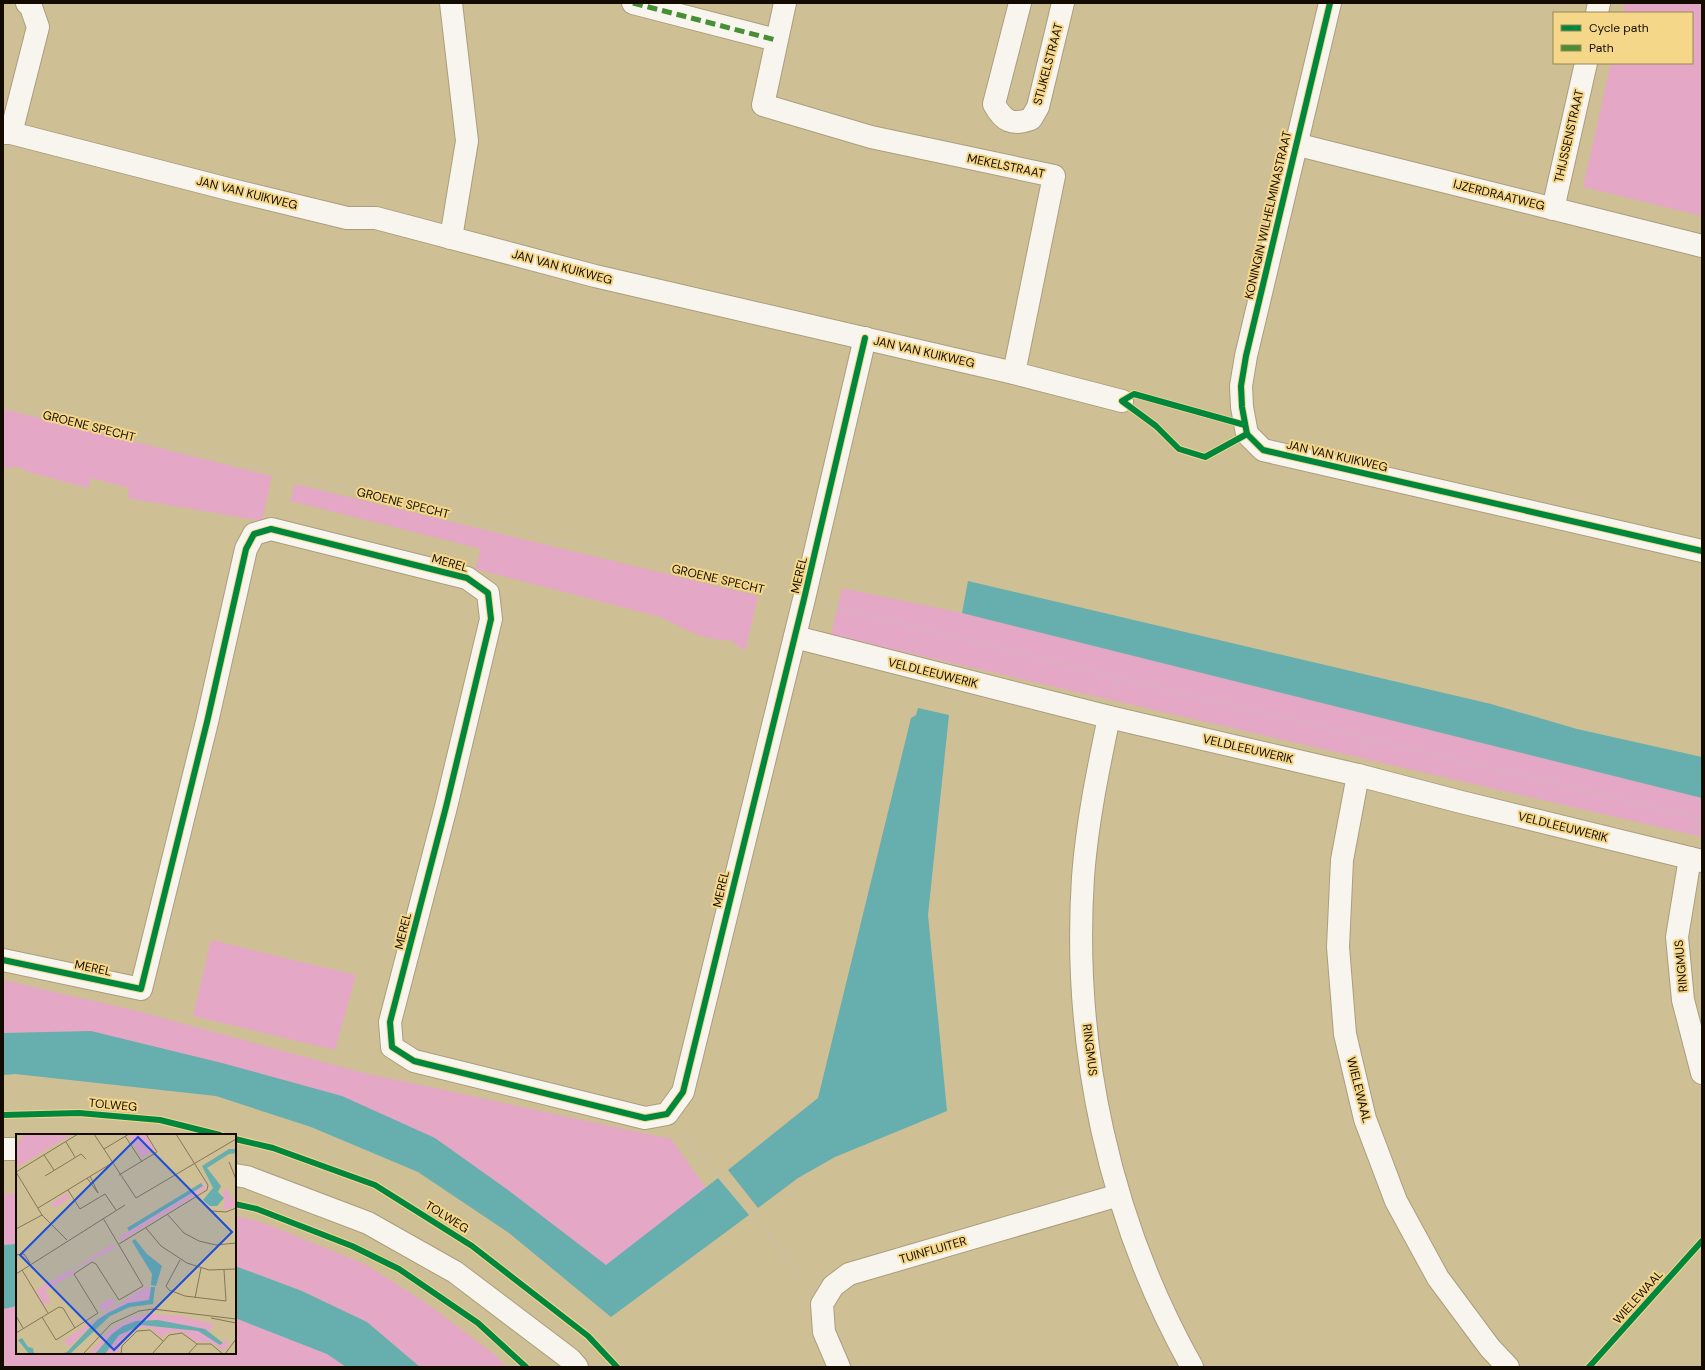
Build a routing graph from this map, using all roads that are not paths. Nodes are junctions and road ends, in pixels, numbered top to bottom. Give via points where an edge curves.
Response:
1 (27, 3) edge
2 (451, 3) edge
3 (632, 3) edge
4 (784, 3) edge
5 (1020, 3) edge
6 (1064, 3) edge
7 (1327, 4) edge
8 (776, 40) junction
9 (1586, 64) edge
10 (7, 133) edge
11 (1295, 144) junction
12 (1553, 209) junction
13 (451, 238) junction
14 (1702, 246) edge
15 (865, 338) junction
16 (1014, 373) junction
17 (1122, 402) dead end
18 (1247, 434) joint
19 (1702, 552) edge
20 (795, 637) junction
21 (1109, 717) junction
22 (1358, 775) junction
23 (1696, 860) edge
24 (3, 960) edge
25 (1702, 1073) edge
26 (3, 1149) edge
27 (16, 1149) edge
28 (236, 1175) edge
29 (1119, 1195) junction
30 (576, 1367) edge
31 (840, 1367) edge
32 (1192, 1367) edge
33 (1508, 1367) edge

1 - 10 street via 38,27
2 - 13 street via 468,141
3 - 8 street
4 - 8 street
5 - 6 street, STIJKELSTRAAT via 994,104 1005,118 1021,123 1031,119 1038,107
7 - 11 street, KONINGIN WILHELMINASTRAAT
8 - 16 street, MEKELSTRAAT via 763,105 871,137 1054,176
9 - 12 street, THIJSSENSTRAAT
10 - 13 street, JAN VAN KUIKWEG via 347,218 376,218
11 - 12 street, IJZERDRAATWEG
11 - 18 street, KONINGIN WILHELMINASTRAAT via 1241,386
12 - 14 street, IJZERDRAATWEG
13 - 15 street, JAN VAN KUIKWEG via 595,276
15 - 16 street, JAN VAN KUIKWEG
15 - 20 street, MEREL
16 - 17 street, JAN VAN KUIKWEG
18 - 19 street, JAN VAN KUIKWEG via 1263,450
20 - 21 street, VELDLEEUWERIK
20 - 24 street, MEREL via 683,1092 667,1114 645,1118 414,1061 392,1047 390,1022 446,807 491,619 488,594 467,578 271,529 254,534 246,549 207,722 141,989
21 - 22 street, VELDLEEUWERIK
21 - 29 street, RINGMUS via 1093,796 1083,876 1082,957 1087,1037 1097,1102
22 - 23 street, VELDLEEUWERIK
22 - 33 street, WIELEWAAL via 1342,860 1338,948 1345,1034 1365,1119 1396,1201 1438,1278 1490,1348
23 - 25 street, RINGMUS via 1677,937 1683,1000
26 - 27 street
28 - 30 street via 368,1223 455,1272 570,1359
29 - 31 street, TUINFLUITER via 849,1274 833,1286 822,1304 824,1332
29 - 32 street, RINGMUS via 1144,1269

